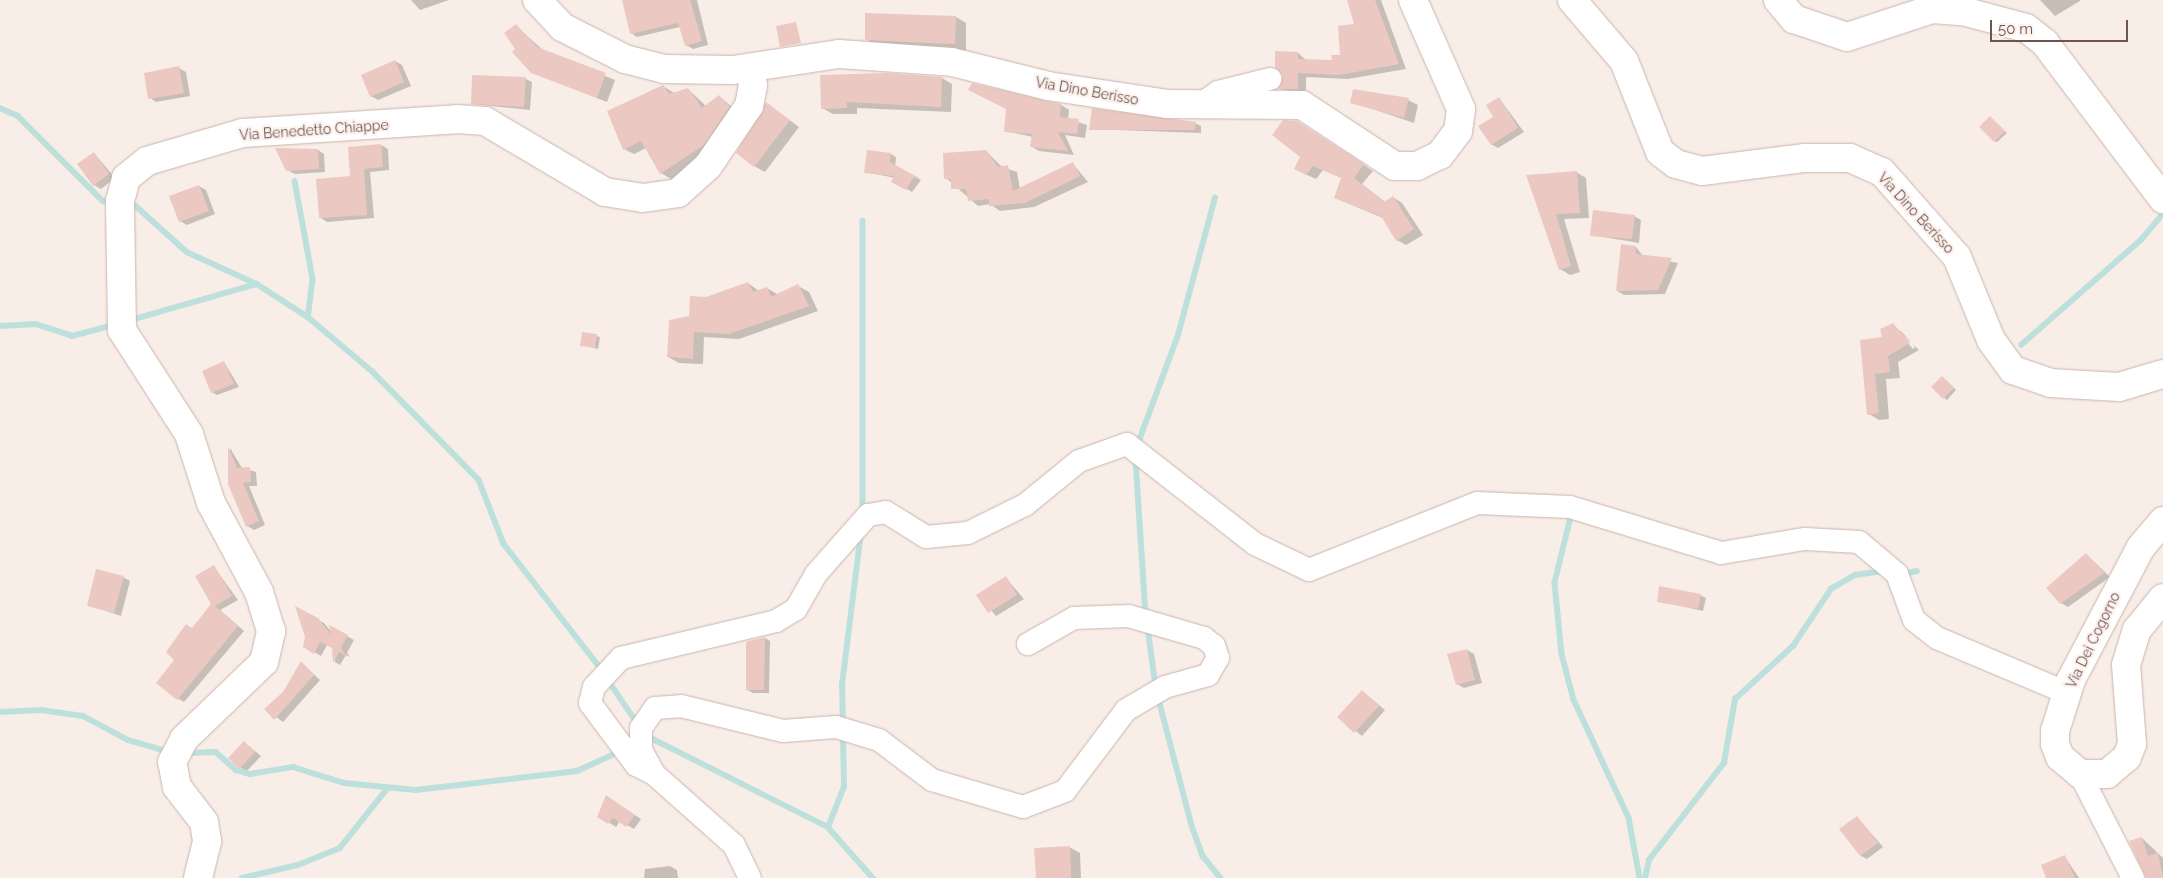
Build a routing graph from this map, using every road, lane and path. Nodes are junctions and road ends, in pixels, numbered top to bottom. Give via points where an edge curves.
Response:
1 (537, 0) edge
2 (1413, 0) edge
3 (1572, 0) edge
4 (1778, 0) edge
5 (750, 68) junction
6 (1270, 80) dead end
7 (1200, 105) junction
8 (2163, 199) edge
9 (2163, 374) edge
10 (2163, 521) edge
11 (2163, 598) edge
12 (1028, 644) dead end
13 (2067, 693) junction
14 (654, 774) junction
15 (2080, 774) junction
16 (198, 878) edge
17 (750, 878) edge
18 (2133, 878) edge

1 - 5 street, Via Dino Berisso via 562,27 625,59 664,69
2 - 7 street, Via Dino Berisso via 1461,109 1458,131 1440,155 1418,166 1395,166 1302,105
3 - 9 street, Via Dino Berisso via 1624,61 1660,152 1676,164 1702,171 1805,158 1850,158 1882,172 1957,257 1991,340 2013,370 2050,383 2119,387
4 - 8 street via 1794,19 1847,38 1932,9 1963,11 2026,28 2045,43
5 - 7 street, Via Dino Berisso via 839,54 952,62 1048,86 1167,104
5 - 16 street, Via Benedetto Chiappe via 753,86 749,106 708,166 678,193 643,198 606,192 484,120 457,119 243,133 146,161 126,178 120,201 122,330 189,434 210,503 259,592 271,631 264,662 184,739 172,762 177,787 204,822 207,842
6 - 7 street via 1218,92
10 - 13 street, Via Dei Cogorno via 2141,547
11 - 15 street via 2137,630 2126,665 2132,744 2128,757 2107,774
12 - 14 street via 1074,618 1129,616 1204,638 1214,646 1218,658 1208,675 1165,687 1126,710 1065,791 1024,807 932,780 880,740 836,727 782,731 681,706 655,708 642,728 641,750
13 - 14 street via 1936,638 1914,620 1897,574 1859,542 1805,539 1721,553 1570,507 1477,503 1309,570 1255,544 1127,444 1079,461 1025,505 968,533 926,537 886,512 868,515 816,574 796,610 776,621 621,658 594,687 590,703 636,765
13 - 15 street, Via Dei Cogorno via 2055,744 2060,757
14 - 17 street via 734,845
15 - 18 street

